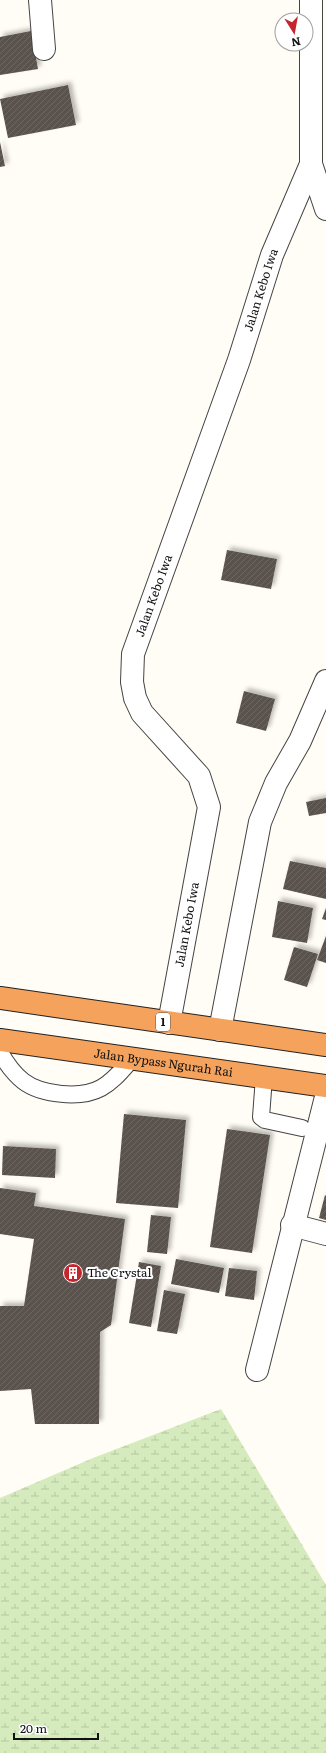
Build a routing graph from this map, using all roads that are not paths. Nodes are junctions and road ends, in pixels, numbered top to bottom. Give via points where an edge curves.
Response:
1 (40, 0) edge
2 (312, 0) edge
3 (44, 49) dead end
4 (311, 164) junction
5 (326, 210) edge
6 (326, 681) edge
7 (0, 998) edge
8 (169, 1023) junction
9 (220, 1030) junction
10 (0, 1040) edge
11 (326, 1045) edge
12 (0, 1052) edge
13 (132, 1058) junction
14 (264, 1077) junction
15 (326, 1086) edge
16 (326, 1097) edge
17 (302, 1128) dead end
18 (292, 1225) junction
19 (326, 1234) edge
20 (257, 1370) dead end

1 - 3 street
2 - 4 street, Jalan Kebo Iwa
4 - 5 street, Jalan Kebo Iwa
4 - 8 street, Jalan Kebo Iwa via 272,255 239,360 133,654 132,682 135,698 142,713 200,776 209,806
6 - 9 street via 300,741 276,782 260,822
7 - 8 highway, 1
8 - 9 highway, 1
9 - 11 highway, 1
10 - 13 highway, Jalan Bypass Ngurah Rai
12 - 13 lane via 7,1066 24,1082 41,1090 62,1094 99,1089 116,1079
13 - 14 highway, Jalan Bypass Ngurah Rai
14 - 15 highway, Jalan Bypass Ngurah Rai
14 - 17 lane via 261,1117
16 - 18 street
18 - 19 street
18 - 20 street

